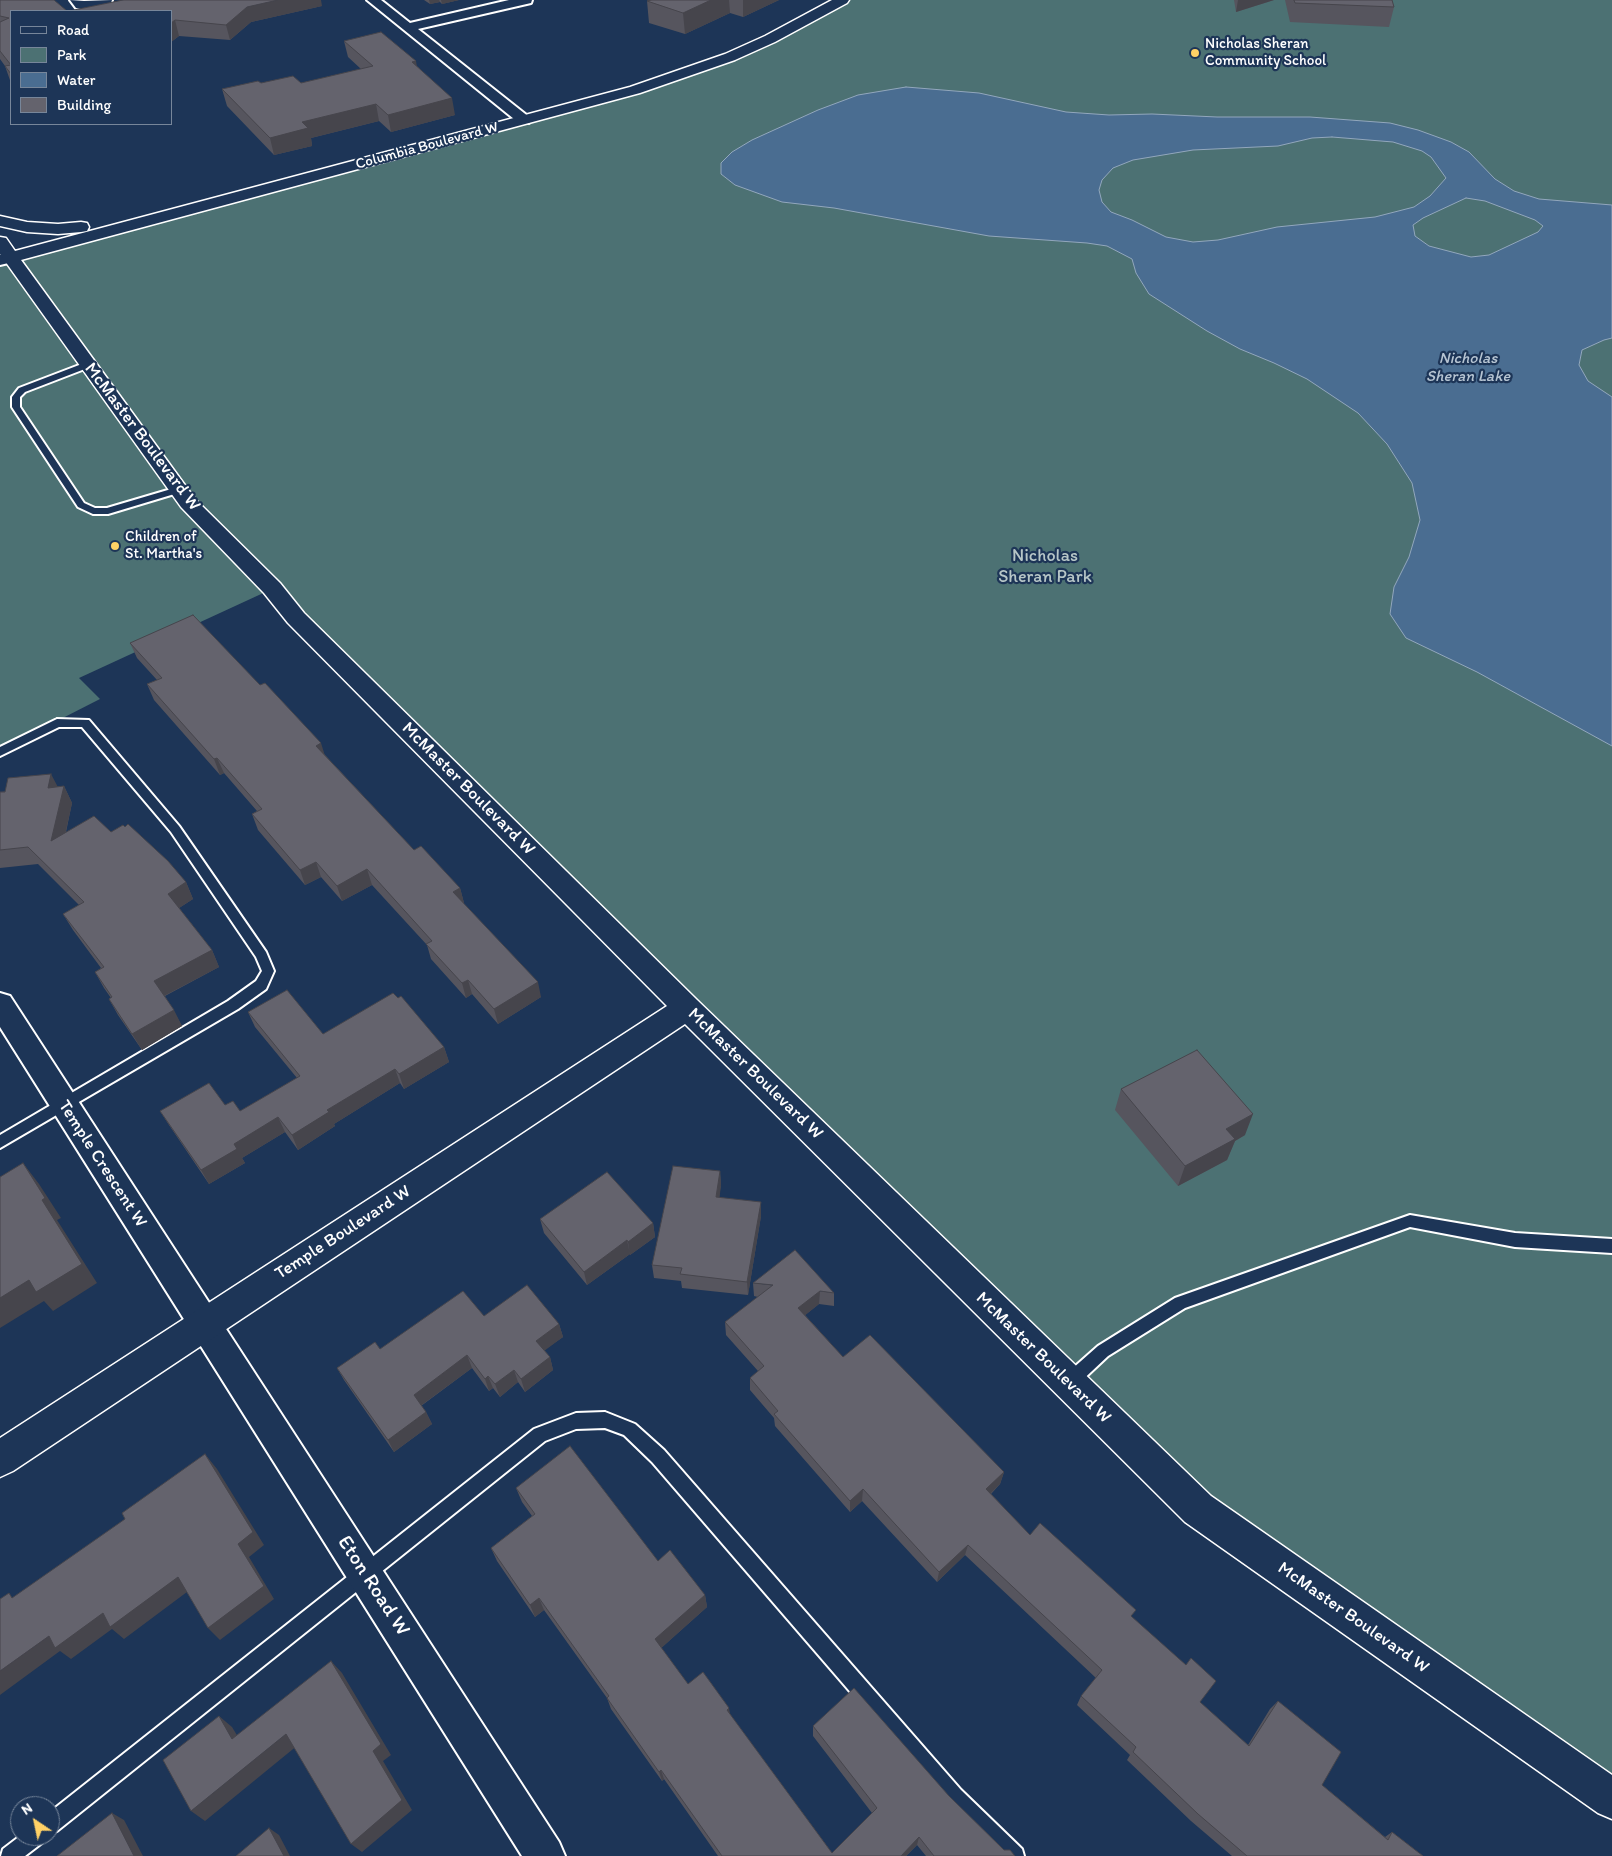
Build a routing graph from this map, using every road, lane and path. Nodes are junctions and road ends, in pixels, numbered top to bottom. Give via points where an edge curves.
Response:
1 (76, 0) edge
2 (106, 0) edge
3 (373, 0) edge
4 (526, 0) edge
5 (842, 0) edge
6 (410, 27) junction
7 (524, 120) junction
8 (167, 215) junction
9 (0, 221) edge
10 (4, 253) edge
11 (87, 365) junction
12 (178, 490) junction
13 (0, 752) edge
14 (0, 1004) edge
15 (686, 1008) junction
16 (63, 1104) junction
17 (0, 1142) edge
18 (1612, 1246) edge
19 (205, 1324) junction
20 (1068, 1383) junction
21 (0, 1459) edge
22 (365, 1574) junction
23 (1612, 1799) edge
24 (60, 1816) edge
25 (22, 1846) edge
26 (539, 1854) edge
27 (10, 1856) edge
28 (1015, 1856) edge

1 - 2 street via 81,5
3 - 6 street
4 - 6 street
5 - 7 street, Columbia Boulevard W via 730,57 635,90
6 - 7 street
7 - 8 street, Columbia Boulevard W
8 - 9 street via 58,229 27,228
8 - 10 street, Columbia Boulevard W
10 - 11 street, McMaster Boulevard W
11 - 12 street, McMaster Boulevard W
11 - 12 lane via 22,390 16,397 16,407 81,505 93,511 108,511
12 - 15 street, McMaster Boulevard W via 272,588 296,618
13 - 16 lane via 57,723 84,722 175,829 262,955 268,971 261,985 233,1005
14 - 16 street, Temple Crescent W
15 - 19 street, Temple Boulevard W
15 - 20 street, McMaster Boulevard W
16 - 17 lane
16 - 19 street, Temple Crescent W
18 - 20 lane via 1515,1240 1410,1221 1180,1303 1103,1351
19 - 21 street, Temple Boulevard W
19 - 22 street, Eton Road W
20 - 23 street, McMaster Boulevard W via 1198,1509
22 - 24 lane
22 - 26 street, Eton Road W
22 - 28 lane via 540,1435 576,1421 605,1420 629,1429 658,1456 954,1797
25 - 27 lane

